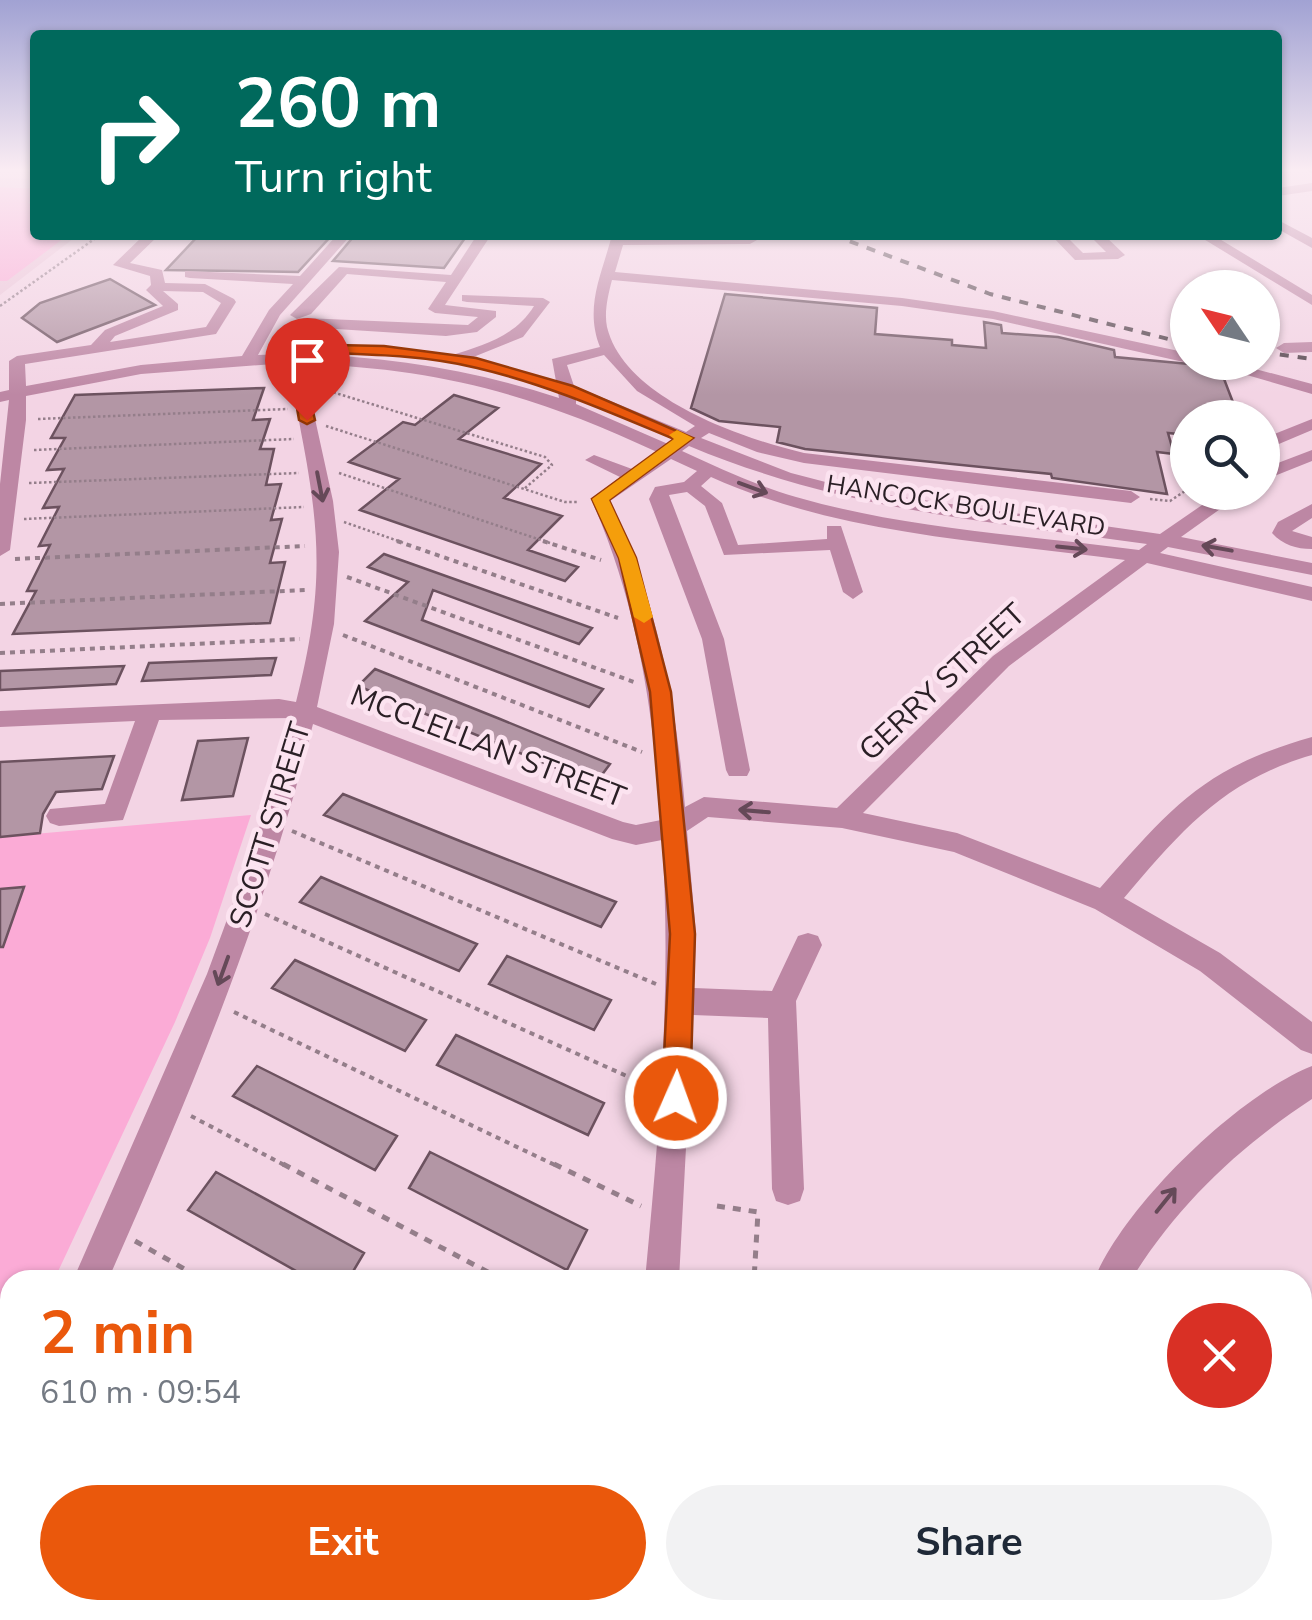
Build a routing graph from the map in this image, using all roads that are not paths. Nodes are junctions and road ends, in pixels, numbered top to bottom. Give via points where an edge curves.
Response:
1 (143, 244) edge
2 (336, 244) edge
3 (478, 244) edge
4 (617, 244) edge
5 (1067, 244) edge
6 (1105, 244) edge
7 (1218, 244) edge
8 (609, 276) junction
9 (158, 280) junction
10 (304, 280) junction
11 (454, 280) junction
12 (1312, 301) edge
13 (439, 303) junction
14 (274, 313) junction
15 (302, 320) junction
16 (422, 329) junction
17 (211, 331) junction
18 (99, 345) junction
19 (1312, 347) edge
20 (609, 348) junction
21 (1284, 348) dead end
22 (250, 354) junction
23 (1170, 354) edge
24 (456, 359) junction
25 (1278, 380) edge
26 (9, 388) edge
27 (1312, 389) edge
28 (301, 392) junction
29 (568, 397) junction
30 (707, 426) junction
31 (1308, 430) edge
32 (685, 438) junction
33 (1280, 440) edge
34 (668, 451) junction
35 (1312, 455) edge
36 (594, 460) dead end
37 (1280, 468) edge
38 (709, 470) junction
39 (632, 476) junction
40 (690, 486) junction
41 (1130, 496) road end
42 (846, 504) junction
43 (1207, 510) edge
44 (1312, 510) edge
45 (1170, 539) junction
46 (837, 544) junction
47 (1312, 544) edge
48 (5, 555) edge
49 (1145, 556) junction
50 (1312, 569) edge
51 (853, 592) dead end
52 (1312, 594) edge
53 (150, 712) junction
54 (306, 712) junction
55 (0, 719) edge
56 (1312, 746) edge
57 (738, 770) dead end
58 (59, 816) dead end
59 (842, 818) junction
60 (672, 828) junction
61 (1105, 901) junction
62 (808, 945) dead end
63 (680, 997) junction
64 (782, 1006) junction
65 (1312, 1040) edge
66 (1312, 1081) edge
67 (788, 1189) dead end
68 (95, 1270) edge
69 (663, 1270) edge
70 (1117, 1270) edge

1 - 9 street via 120,265
2 - 10 street
3 - 11 street
4 - 8 street
5 - 6 street via 1080,257 1118,255
7 - 12 street
8 - 20 street via 599,325
8 - 23 street via 920,304
9 - 10 street
9 - 17 street via 223,294 229,302
9 - 18 street via 154,290 173,306 110,332
10 - 14 street
11 - 13 street
11 - 15 street via 344,270
13 - 16 street
13 - 16 street via 491,314 472,329
13 - 24 street via 543,302 531,325 509,341
14 - 15 street
14 - 22 street
15 - 16 street
15 - 28 street via 284,341
17 - 18 street
17 - 22 street
18 - 26 street via 17,360
19 - 21 street
20 - 29 street via 558,362
20 - 30 street via 635,382
22 - 26 street
22 - 28 street
24 - 28 street via 384,350
24 - 29 street
25 - 27 street
26 - 48 street via 18,420
28 - 29 street via 446,372
28 -> 54 street, SCOTT STREET via 325,511 328,568 324,632
29 - 32 street, HANCOCK BOULEVARD
29 - 34 street, HANCOCK BOULEVARD
30 - 32 street
30 - 41 street via 804,458
31 - 33 street
32 - 34 street
32 - 42 street, HANCOCK BOULEVARD
34 - 38 street, HANCOCK BOULEVARD
34 - 39 street
35 - 37 street
36 - 39 street
38 - 40 street
38 -> 42 street, HANCOCK BOULEVARD via 776,496
39 - 60 street via 604,507 630,570 660,692
40 - 46 street via 713,503 731,551
40 - 57 street via 660,491 658,499 713,639
42 - 45 street, HANCOCK BOULEVARD
42 - 46 street via 834,526
42 -> 49 street, HANCOCK BOULEVARD via 963,535
43 - 45 street, GERRY STREET
44 - 47 street via 1282,533
45 - 49 street, GERRY STREET
50 -> 45 street, HANCOCK BOULEVARD
46 - 51 street
49 - 52 street, HANCOCK BOULEVARD
49 - 59 street, GERRY STREET via 1001,661
53 - 54 street, MCCLELLAN STREET
53 - 55 street, MCCLELLAN STREET
53 - 58 street via 114,812
54 - 60 street, MCCLELLAN STREET via 621,832
54 -> 68 street, SCOTT STREET via 212,1002
56 - 61 street via 1261,759 1214,786
59 -> 60 street, MCCLELLAN STREET via 704,807
59 - 61 street, MCCLELLAN STREET via 984,851
60 - 63 street
61 - 65 street, MCCLELLAN STREET via 1210,962
62 - 64 street
63 - 64 street
63 - 69 street
64 - 67 street
70 -> 66 street via 1172,1191 1212,1152

